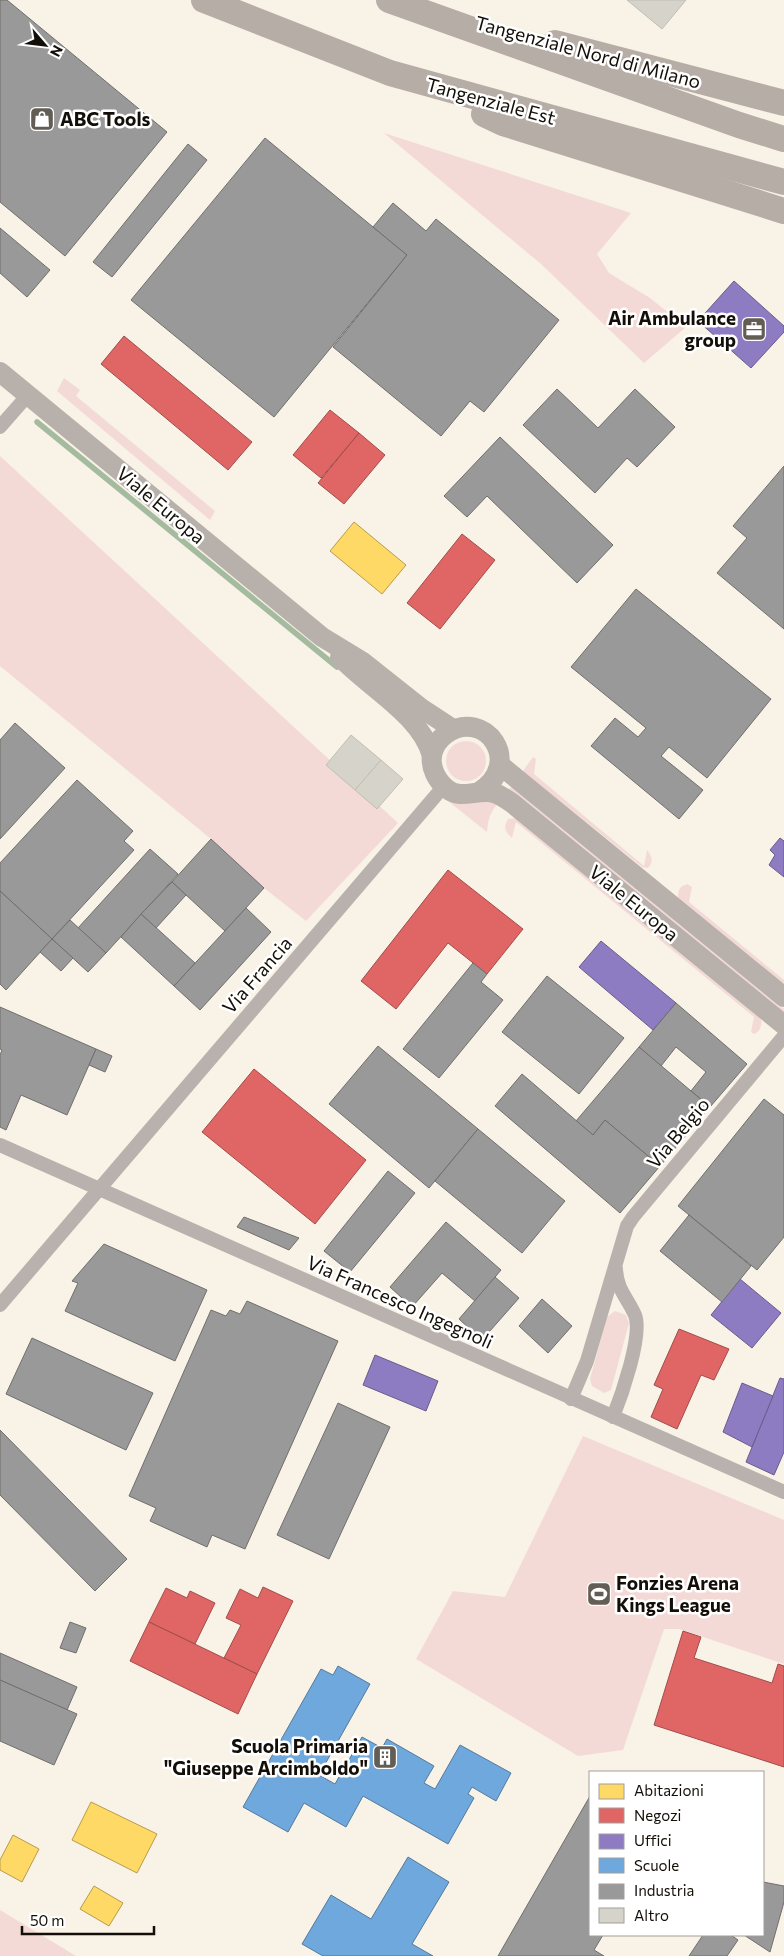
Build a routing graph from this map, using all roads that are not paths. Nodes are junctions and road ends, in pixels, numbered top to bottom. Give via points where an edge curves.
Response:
1 (204, 0) edge
2 (389, 0) edge
3 (393, 0) edge
4 (485, 25) junction
5 (390, 73) junction
6 (784, 103) edge
7 (784, 118) edge
8 (784, 139) edge
9 (784, 182) edge
10 (784, 211) edge
11 (0, 372) edge
12 (28, 395) junction
13 (0, 427) edge
14 (322, 637) junction
15 (453, 729) junction
16 (432, 756) junction
17 (500, 765) junction
18 (444, 786) junction
19 (479, 792) junction
20 (784, 997) edge
21 (784, 1025) edge
22 (784, 1036) edge
23 (0, 1145) edge
24 (99, 1188) junction
25 (616, 1264) junction
26 (0, 1305) edge
27 (572, 1399) junction
28 (613, 1417) junction
29 (784, 1492) edge

1 - 5 highway, Tangenziale Est
2 - 8 highway
3 - 4 highway, Tangenziale Nord di Milano
4 - 6 highway, Tangenziale Nord di Milano
4 - 7 highway
5 - 9 highway, Tangenziale Est
5 - 10 highway via 503,123
11 - 12 street, Viale Europa
12 - 13 street
12 - 14 street, Viale Europa
14 - 15 street, Viale Europa via 363,662
14 - 16 street, Viale Europa via 354,672 412,720 428,743
15 - 16 street via 441,737
15 - 17 street via 465,726 487,734 500,753
16 - 18 street, Viale Europa via 433,768
17 - 19 street via 493,781
17 - 20 street, Viale Europa
18 - 19 street, Viale Europa via 459,794
18 - 24 street, Via Francia
19 - 21 street, Viale Europa via 497,793 512,803
22 - 25 street, Via Belgio via 633,1217 627,1226
23 - 24 street, Via Francesco Ingegnoli
24 - 26 street, Via Francia
24 - 27 street, Via Francesco Ingegnoli
25 - 27 street, Via Belgio
25 - 28 street, Via Belgio via 617,1282 636,1317 638,1332
27 - 28 street, Via Francesco Ingegnoli
28 - 29 street, Via Francesco Ingegnoli

